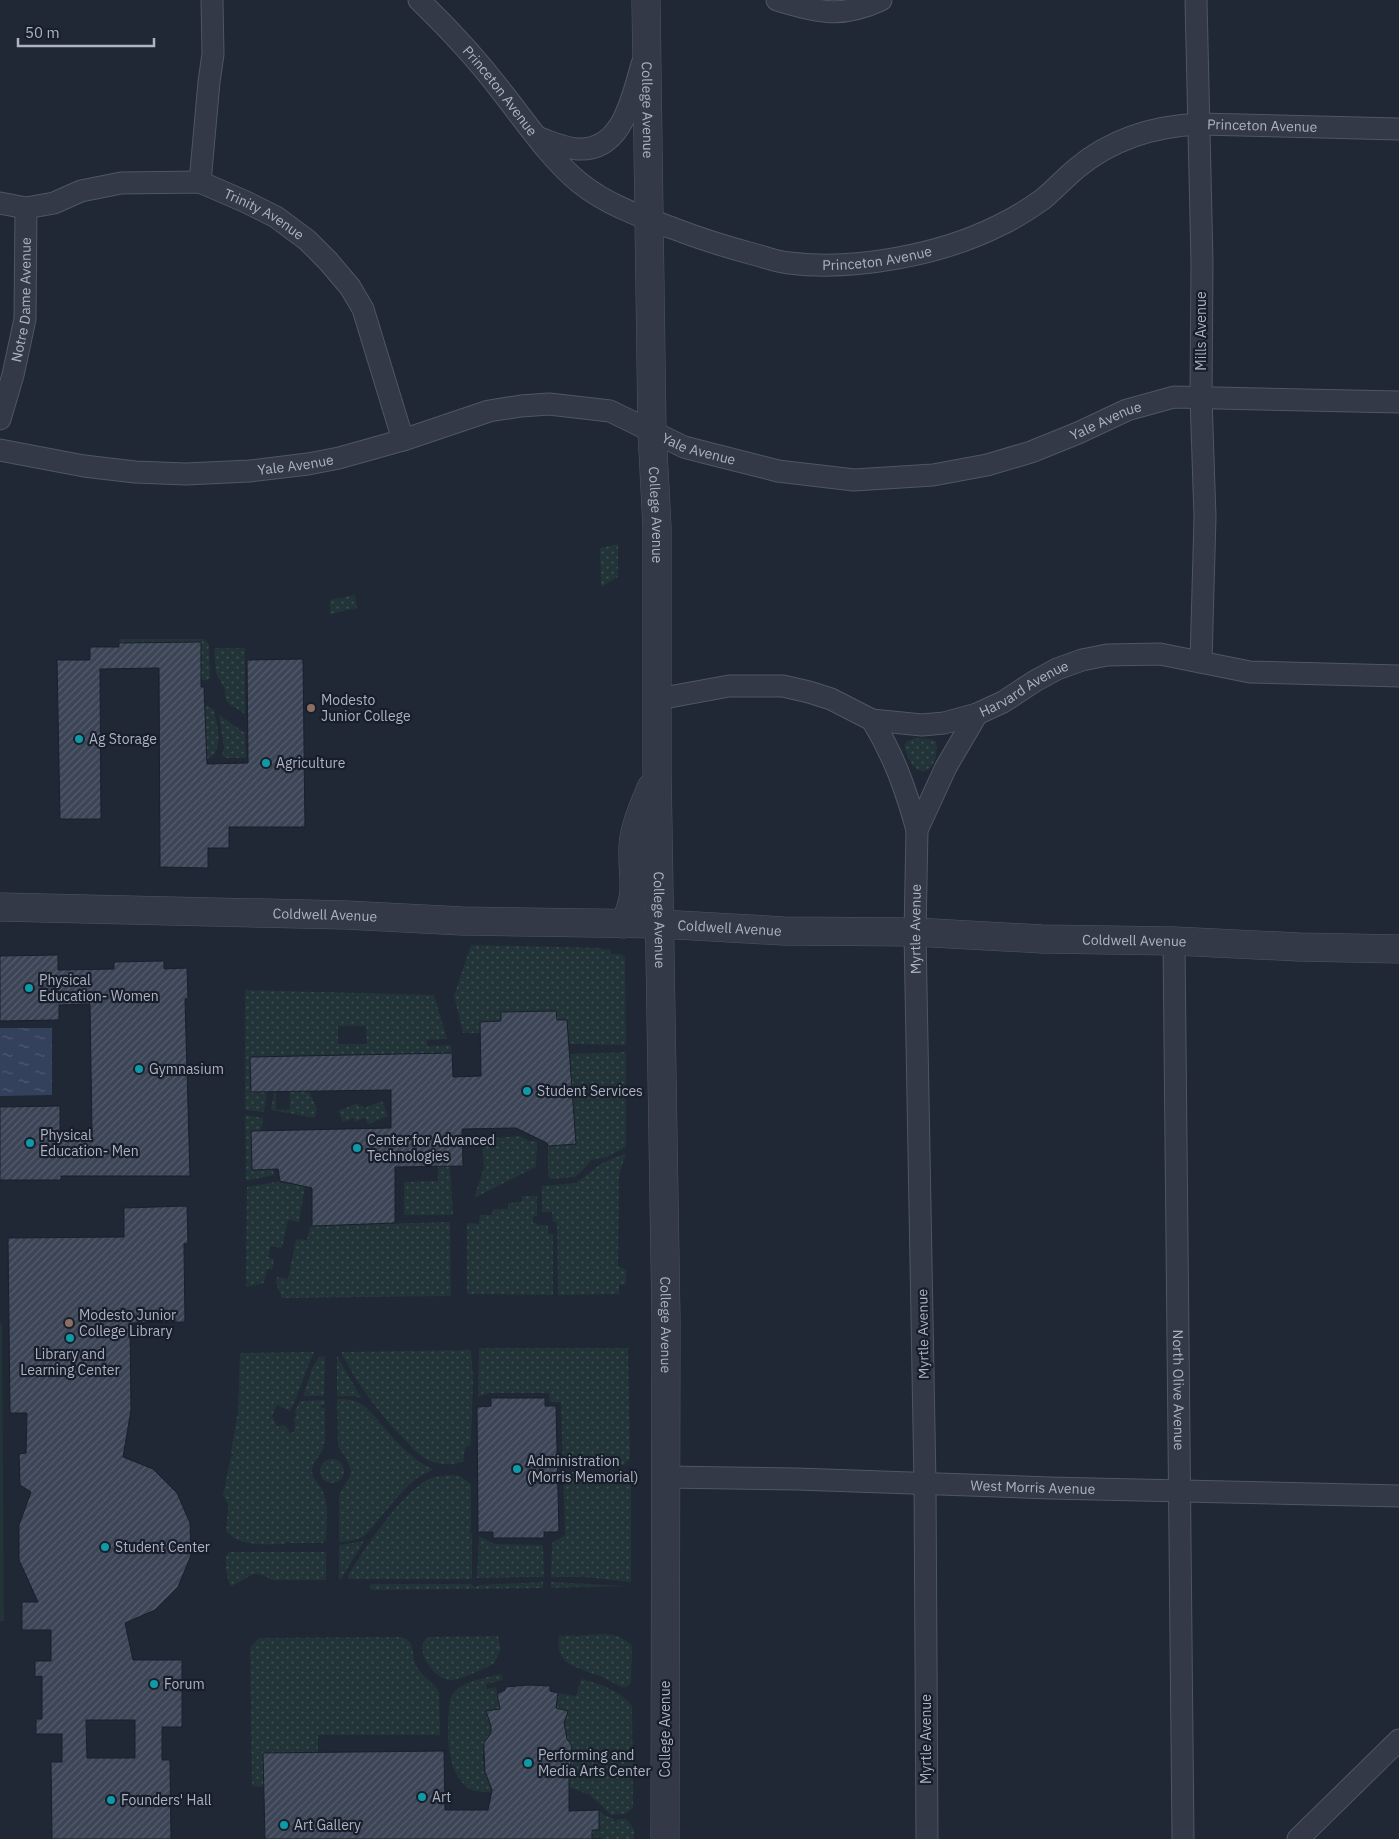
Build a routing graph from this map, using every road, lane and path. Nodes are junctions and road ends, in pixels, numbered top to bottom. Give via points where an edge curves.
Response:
1 (212, 0) edge
2 (419, 0) edge
3 (646, 0) edge
4 (777, 0) edge
5 (881, 0) edge
6 (1196, 0) edge
7 (647, 50) junction
8 (1200, 124) junction
9 (1399, 128) edge
10 (538, 137) junction
11 (200, 182) junction
12 (0, 203) edge
13 (26, 208) junction
14 (650, 220) junction
15 (1201, 397) junction
16 (1399, 402) edge
17 (0, 419) edge
18 (652, 431) junction
19 (403, 440) junction
20 (0, 450) edge
21 (1201, 662) junction
22 (1399, 676) edge
23 (658, 699) junction
24 (977, 714) junction
25 (872, 720) junction
26 (657, 770) junction
27 (917, 830) junction
28 (0, 907) edge
29 (624, 924) junction
30 (660, 924) junction
31 (915, 932) junction
32 (1174, 941) junction
33 (1399, 949) edge
34 (665, 1477) junction
35 (925, 1483) junction
36 (1180, 1490) junction
37 (1399, 1496) edge
38 (1399, 1740) edge
39 (665, 1839) edge
40 (927, 1839) edge
41 (1183, 1839) edge
42 (1298, 1839) edge

1 - 11 street via 213,54
2 - 10 street, Princeton Avenue via 451,30
3 - 7 street, College Avenue
4 - 5 street via 809,10 843,12
6 - 8 street, Mills Avenue
7 - 10 street via 624,120 608,139 594,147 578,149
7 - 14 street, College Avenue
8 - 9 street, Princeton Avenue
8 - 14 street, Princeton Avenue via 1174,125 1127,137 1078,167 1015,218 981,234 912,255 851,264 791,264 713,243
8 - 15 street, Mills Avenue
10 - 14 street, Princeton Avenue via 579,182 605,200
11 - 13 street, Trinity Avenue via 120,183
11 - 19 street, Trinity Avenue via 276,217 307,240 350,287 363,309
12 - 13 street, Trinity Avenue
13 - 17 street, Notre Dame Avenue via 25,319
14 - 18 street, College Avenue
15 - 16 street, Yale Avenue
15 - 18 street, Yale Avenue via 1174,397 1127,410 1031,452 987,465 923,476 854,480 778,471 684,447
15 - 21 street, Mills Avenue via 1205,517
18 - 19 street, Yale Avenue via 610,411 549,404 489,411
18 - 23 street, College Avenue via 657,527
19 - 20 street, Yale Avenue via 308,464 186,474 84,466
21 - 22 street, Harvard Avenue via 1250,672
21 - 24 street, Harvard Avenue via 1160,654 1107,655 1082,660 1057,669
23 - 25 street, Harvard Avenue via 729,686 783,686 831,700
23 - 26 street, College Avenue
24 - 25 street, Harvard Avenue via 922,726
24 - 27 street, Myrtle Avenue via 946,767
25 - 27 street, Myrtle Avenue via 887,744 903,783
26 - 29 street via 633,846 634,897
26 - 30 street, College Avenue
27 - 31 street, Myrtle Avenue
28 - 29 street, Coldwell Avenue
29 - 30 street, Coldwell Avenue
30 - 31 street, Coldwell Avenue via 784,931
30 - 34 street, College Avenue
31 - 32 street, Coldwell Avenue via 1042,939
31 - 35 street, Myrtle Avenue
32 - 33 street, Coldwell Avenue
32 - 36 street, North Olive Avenue
34 - 35 street, West Morris Avenue
34 - 39 street, College Avenue
35 - 36 street, West Morris Avenue
35 - 40 street, Myrtle Avenue
36 - 37 street, West Morris Avenue
36 - 41 street, North Olive Avenue
38 - 42 street

